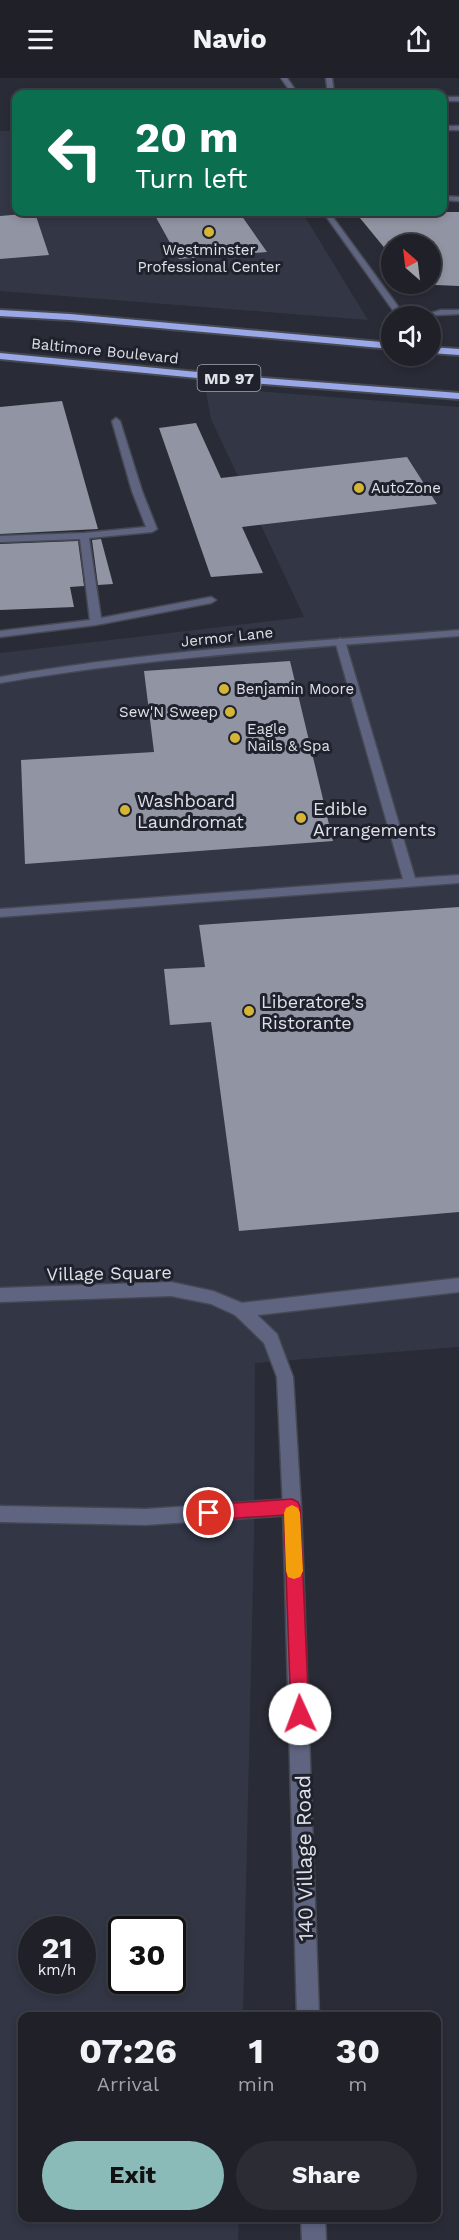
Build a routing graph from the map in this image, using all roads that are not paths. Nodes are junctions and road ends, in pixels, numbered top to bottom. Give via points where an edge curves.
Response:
1 (329, 216) edge
2 (394, 306) edge
3 (441, 312) edge
4 (459, 312) edge
5 (0, 313) edge
6 (381, 345) edge
7 (441, 351) edge
8 (459, 352) edge
9 (0, 356) edge
10 (459, 396) edge
11 (116, 421) dead end
12 (84, 536) junction
13 (0, 539) edge
14 (211, 600) dead end
15 (96, 622) junction
16 (459, 633) edge
17 (0, 634) edge
18 (340, 641) junction
19 (0, 680) edge
20 (459, 879) edge
21 (410, 882) junction
22 (0, 913) edge
23 (459, 1285) edge
24 (0, 1295) edge
25 (242, 1310) junction
26 (285, 1377) joint
27 (292, 1507) junction
28 (0, 1514) edge
29 (308, 2012) edge
30 (313, 2222) edge
31 (314, 2240) edge

1 - 2 street
3 - 4 street
5 - 6 highway, Baltimore Boulevard
7 - 8 highway
9 - 10 highway, Baltimore Boulevard / MD 97
11 - 12 street via 152,528
12 - 13 street
12 - 15 street
14 - 15 street
15 - 17 street
16 - 18 street, Jermor Lane
18 - 19 street, Jermor Lane via 57,670
18 - 21 street
20 - 21 street
21 - 22 street
23 - 25 street
24 - 25 street, Village Square via 171,1289 213,1298
25 - 26 street, Village Square via 271,1339
26 - 27 street, 140 Village Road
27 - 28 street via 146,1517
27 - 29 street, 140 Village Road
30 - 31 street

